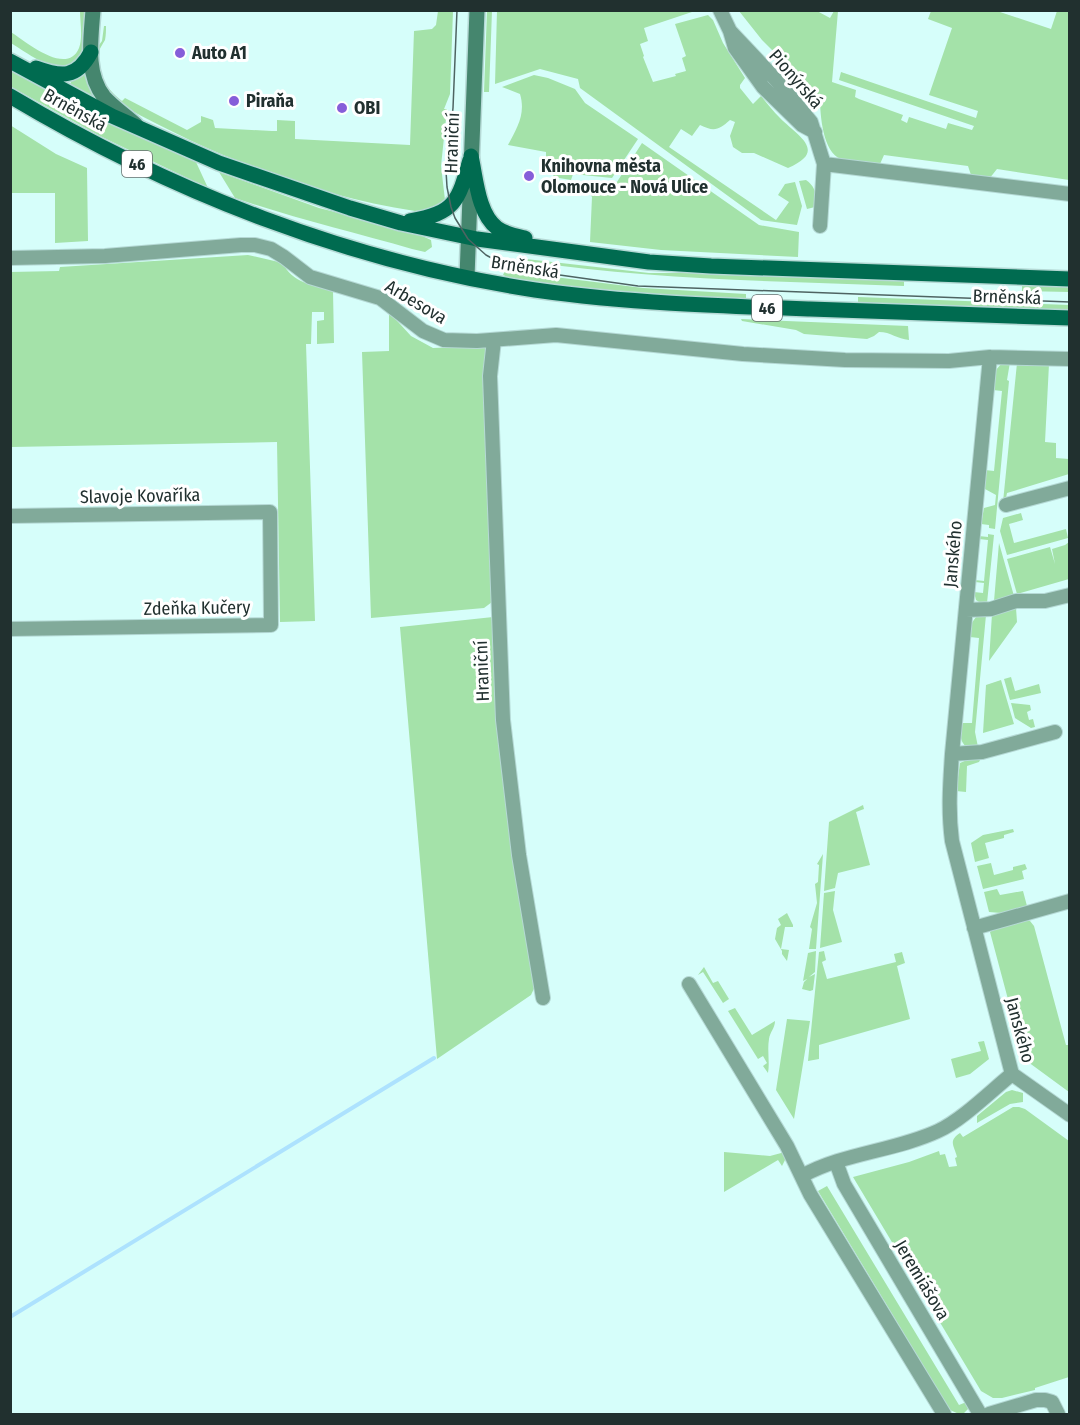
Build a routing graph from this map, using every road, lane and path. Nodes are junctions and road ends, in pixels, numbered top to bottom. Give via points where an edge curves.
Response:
1 (93, 10) edge
2 (477, 10) edge
3 (720, 10) edge
4 (90, 52) junction
5 (10, 60) edge
6 (10, 96) edge
7 (143, 130) junction
8 (471, 156) junction
9 (824, 164) junction
10 (1070, 194) edge
11 (401, 223) junction
12 (820, 226) dead end
13 (468, 237) junction
14 (583, 253) junction
15 (10, 258) edge
16 (466, 277) junction
17 (1070, 279) edge
18 (1070, 318) edge
19 (494, 340) junction
20 (990, 357) junction
21 (1070, 359) edge
22 (1070, 488) edge
23 (1006, 505) dead end
24 (270, 512) joint
25 (10, 516) edge
26 (1070, 595) edge
27 (966, 610) junction
28 (10, 629) edge
29 (1055, 732) dead end
30 (952, 754) junction
31 (1070, 901) edge
32 (974, 928) junction
33 (689, 984) dead end
34 (543, 998) dead end
35 (1012, 1074) junction
36 (1070, 1115) edge
37 (836, 1162) junction
38 (802, 1176) junction
39 (1061, 1409) edge
40 (944, 1414) edge
41 (980, 1414) edge
42 (989, 1414) edge

1 - 4 street
2 - 8 street, Hraniční
3 - 9 street, Pionýrská via 730,31 811,122
4 - 5 main road via 81,67 68,74 49,73
4 - 7 street via 91,68 103,95
5 - 7 main road, Brněnská / 46 via 83,102
6 - 16 main road, Brněnská / 46 via 118,155 249,213 382,257
7 - 11 main road, Brněnská / 46 via 274,183
8 - 11 main road via 461,192 451,207
8 - 13 street, Hraniční
8 - 14 main road via 482,202 496,228
9 - 10 street
9 - 12 street, Pionýrská
11 - 13 main road, Brněnská / 46
13 - 14 main road, Brněnská / 46
13 - 16 street, Hraniční
14 - 17 main road, Brněnská / 46 via 711,266
15 - 19 street, Arbesova via 105,256 255,245 274,251 310,277 380,298 434,337
16 - 18 main road, Brněnská / 46 via 534,290 649,302
19 - 20 street, Arbesova via 556,335 826,359 958,361
19 - 34 street, Hraniční via 490,376 503,720 519,855
20 - 21 street
20 - 27 street, Janského
22 - 23 street
24 - 25 street, Slavoje Kovaříka
24 - 28 street, Zdeňka Kučery via 271,625
26 - 27 street via 1045,602 1016,601 991,609
27 - 30 street, Janského
29 - 30 street via 982,752
30 - 32 street, Janského via 949,820
31 - 32 street
32 - 35 street, Janského
33 - 38 street via 788,1146
35 - 36 street, Janského
35 - 37 street via 945,1127 912,1141
37 - 38 street
37 - 41 street, Jeremiášova via 844,1184
38 - 40 street
39 - 42 street via 1041,1400

